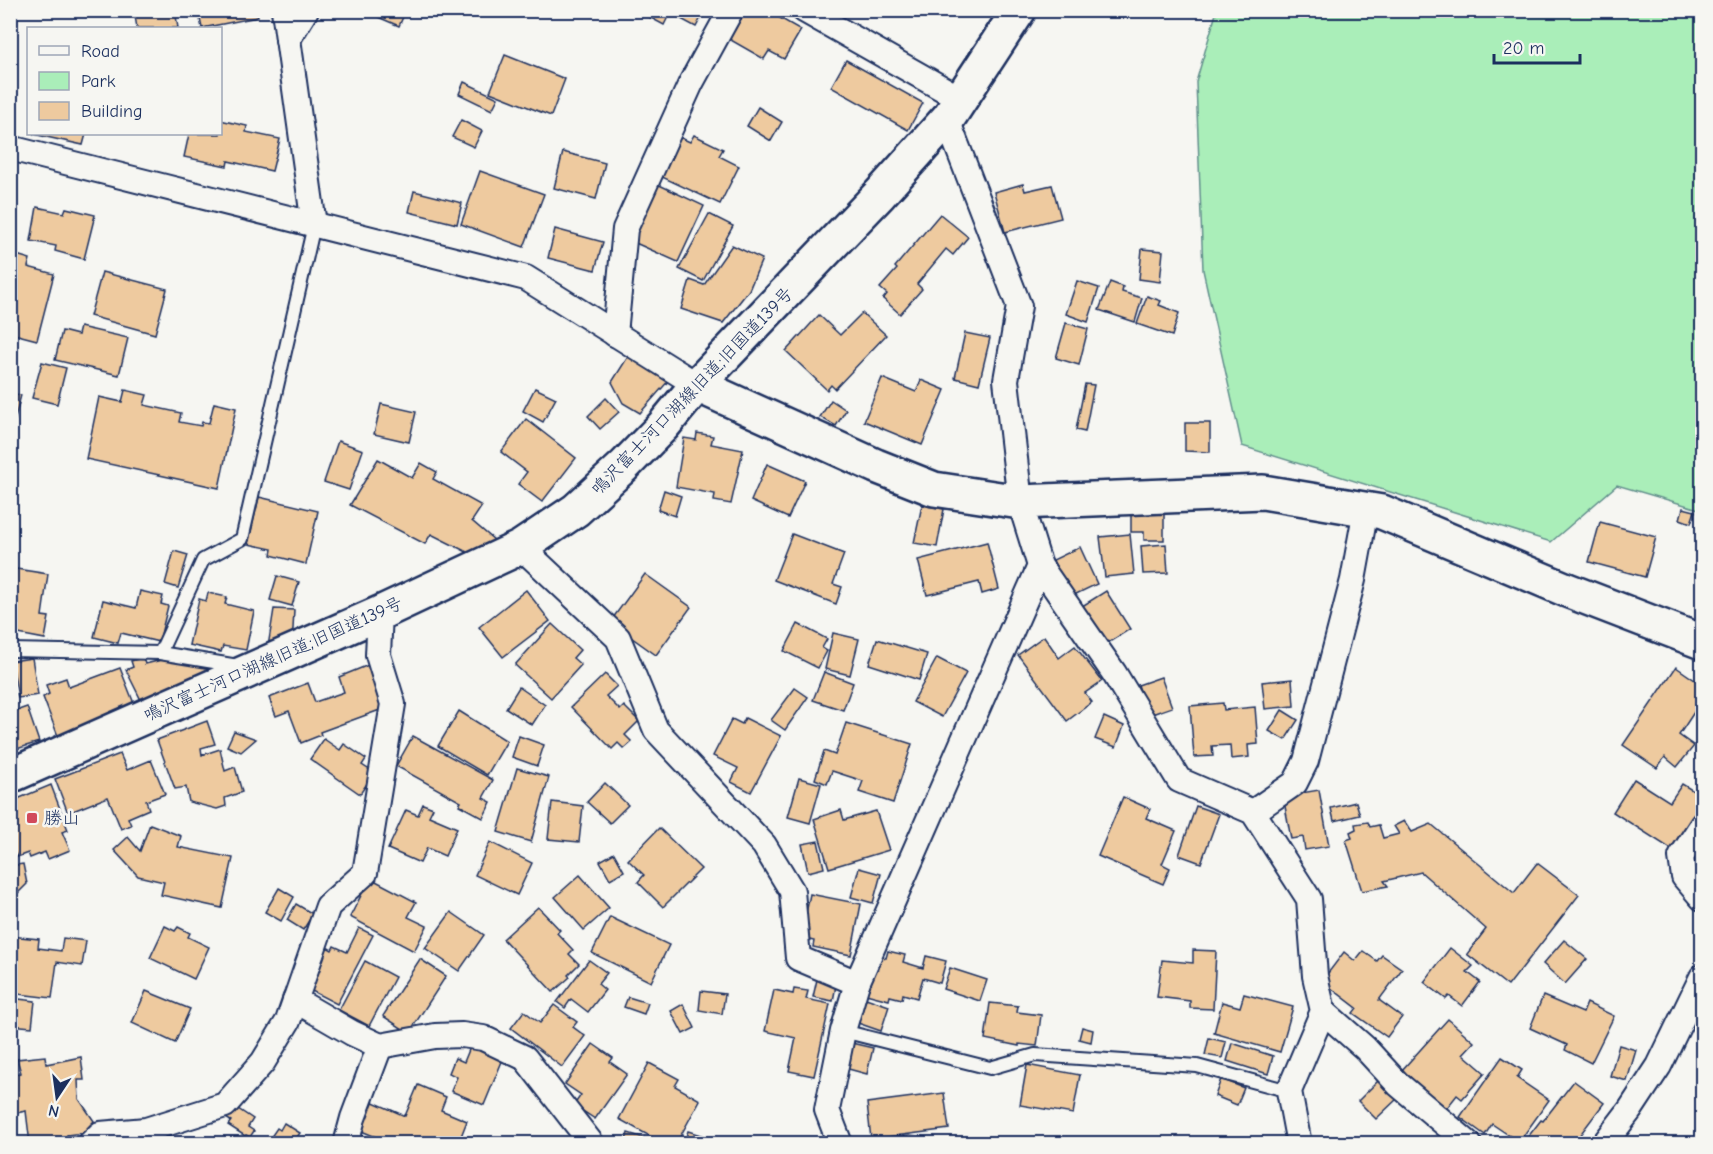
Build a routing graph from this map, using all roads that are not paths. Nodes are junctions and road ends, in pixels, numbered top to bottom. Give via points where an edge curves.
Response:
1 (284, 10) edge
2 (306, 10) edge
3 (731, 10) edge
4 (804, 10) edge
5 (1019, 10) edge
6 (288, 39) junction
7 (955, 108) junction
8 (10, 148) edge
9 (314, 225) junction
10 (615, 334) junction
11 (698, 385) junction
12 (1020, 502) junction
13 (1366, 509) junction
14 (521, 547) junction
15 (1040, 566) junction
16 (380, 612) junction
17 (1702, 642) edge
18 (10, 650) edge
19 (160, 653) junction
20 (246, 671) junction
21 (10, 776) edge
22 (1253, 812) junction
23 (1702, 825) edge
24 (1702, 898) edge
25 (1702, 977) edge
26 (858, 984) junction
27 (295, 1000) junction
28 (1323, 1011) junction
29 (843, 1030) junction
30 (380, 1046) junction
31 (1289, 1091) junction
32 (90, 1143) edge
33 (346, 1143) edge
34 (592, 1143) edge
35 (840, 1143) edge
36 (1299, 1143) edge
37 (1469, 1143) edge
38 (1604, 1143) edge

1 - 6 street
2 - 6 street
3 - 10 street via 691,83 625,229
4 - 7 street
5 - 7 street, 鳴沢富士河口湖線旧道;旧国道139号
6 - 9 street
7 - 11 street, 鳴沢富士河口湖線旧道;旧国道139号 via 880,195
7 - 12 street via 951,130 1019,306 1006,380
8 - 9 street
9 - 10 street via 526,278
9 - 19 lane via 242,539 203,560
10 - 11 street
11 - 12 street via 934,489
11 - 14 street, 鳴沢富士河口湖線旧道;旧国道139号 via 624,466 576,510
12 - 13 street via 1263,492
12 - 15 street
13 - 17 street via 1382,512
13 - 22 street via 1353,580 1305,761 1295,783
14 - 16 street, 鳴沢富士河口湖線旧道;旧国道139号
14 - 26 street via 618,638 656,730 764,845 792,891 798,958
15 - 22 street via 1114,673 1179,780
15 - 26 street
16 - 20 street, 鳴沢富士河口湖線旧道;旧国道139号
16 - 27 street via 378,655 393,704 365,873 328,906
18 - 19 lane
19 - 20 lane via 242,666
20 - 21 street, 鳴沢富士河口湖線旧道;旧国道139号
22 - 28 street via 1309,899
23 - 24 street via 1681,857 1684,877
25 - 38 street via 1659,1066
26 - 29 street
27 - 30 street
27 - 32 street via 288,1021 263,1062 225,1105 146,1130 100,1134
28 - 31 street
28 - 37 street via 1398,1084
29 - 31 lane via 990,1068 1035,1054 1186,1065
29 - 35 street via 827,1110
30 - 33 street
30 - 34 street via 435,1036 483,1038 525,1058
31 - 36 street

